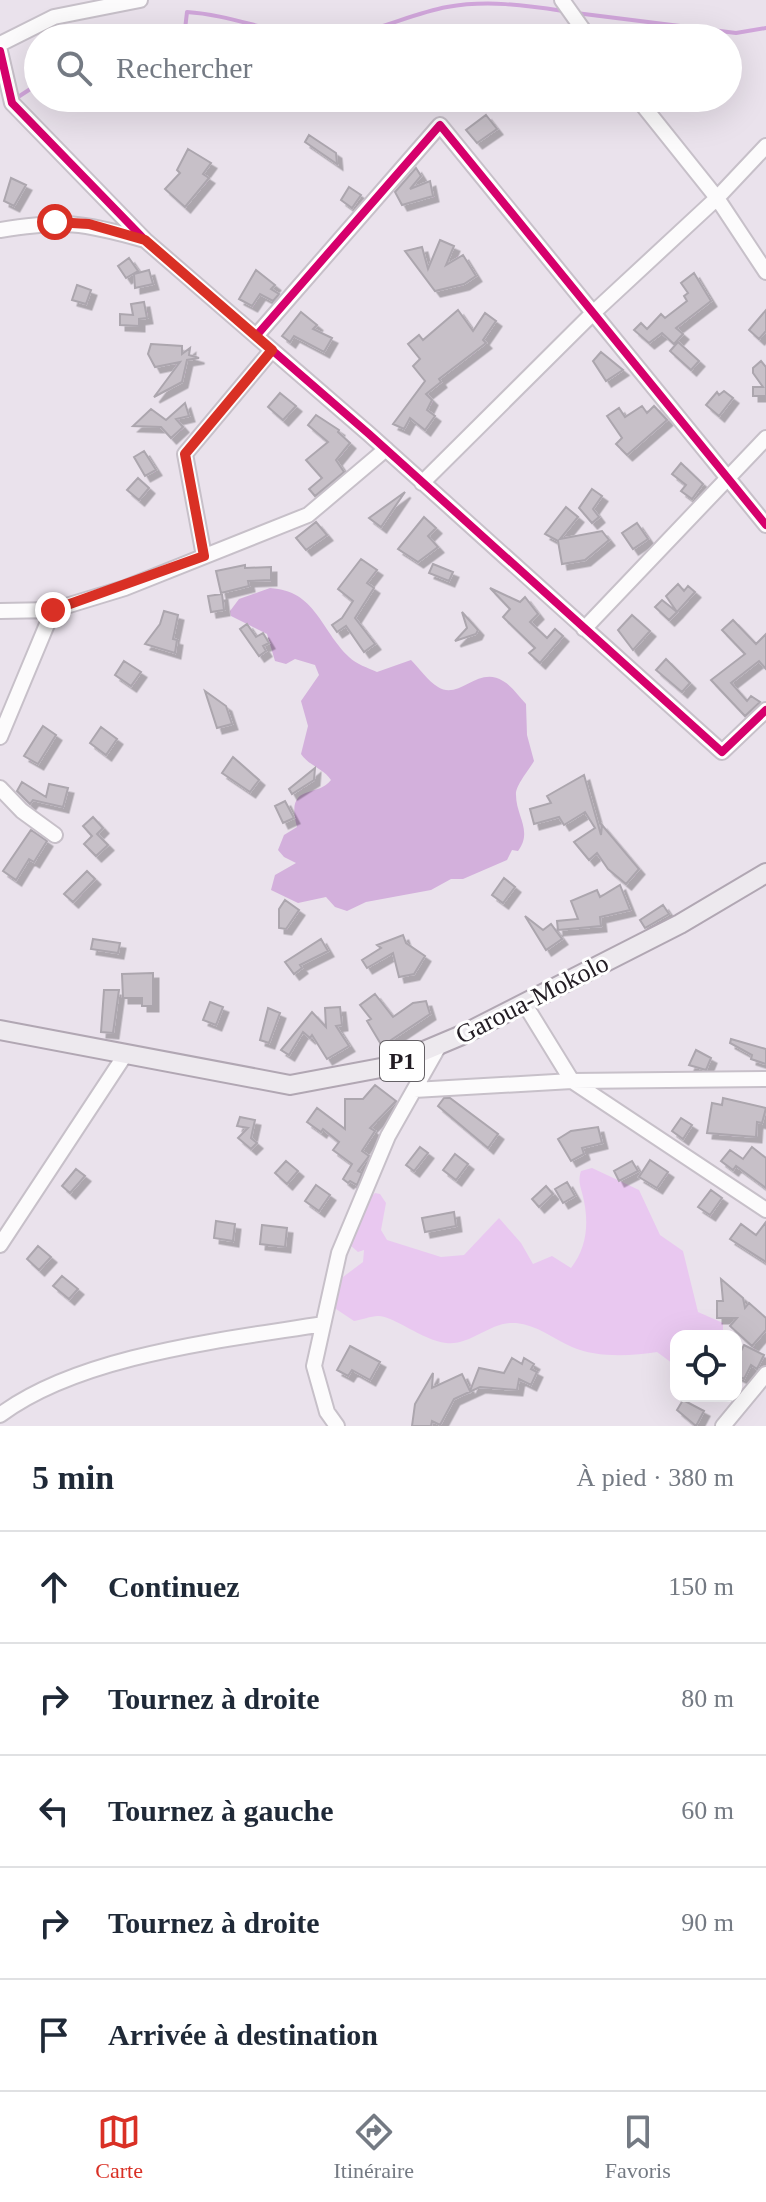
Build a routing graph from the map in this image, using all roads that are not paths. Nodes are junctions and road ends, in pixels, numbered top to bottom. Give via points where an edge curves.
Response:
1 (140, 0) edge
2 (562, 0) edge
3 (40, 24) edge
4 (577, 24) edge
5 (24, 32) edge
6 (0, 44) edge
7 (0, 51) edge
8 (648, 112) edge
9 (766, 146) edge
10 (717, 198) junction
11 (0, 230) edge
12 (145, 240) junction
13 (766, 272) edge
14 (593, 313) junction
15 (256, 336) junction
16 (272, 350) junction
17 (766, 438) edge
18 (386, 449) junction
19 (730, 478) junction
20 (422, 483) junction
21 (766, 525) edge
22 (204, 556) junction
23 (53, 610) junction
24 (0, 611) edge
25 (584, 629) junction
26 (766, 710) edge
27 (0, 737) edge
28 (0, 788) edge
29 (55, 835) dead end
30 (766, 873) edge
31 (524, 1003) junction
32 (0, 1030) edge
33 (440, 1044) junction
34 (125, 1055) junction
35 (766, 1079) edge
36 (572, 1081) junction
37 (414, 1090) junction
38 (766, 1210) edge
39 (0, 1245) edge
40 (323, 1324) junction
41 (766, 1374) edge
42 (0, 1415) edge
43 (337, 1426) edge
44 (723, 1426) edge

1 - 3 street
2 - 4 street
5 - 6 street
7 - 12 street via 12,103
8 - 10 street
9 - 10 street
10 - 13 street
10 - 14 street
11 - 12 street via 55,222 89,224
12 - 15 street
14 - 15 street via 440,125
14 - 19 street
14 - 20 street
15 - 16 street
16 - 18 street
16 - 22 street via 185,454
17 - 19 street
18 - 20 street
18 - 22 street via 308,515
19 - 21 street
19 - 25 street
20 - 25 street
22 - 23 street
23 - 24 street
23 - 27 street
25 - 26 street via 722,752
28 - 29 street
30 - 31 main road, Garoua-Mokolo / P1 via 680,924
31 - 33 main road, Garoua-Mokolo / P1
31 - 36 street
32 - 34 main road, Garoua-Mokolo / P1
33 - 34 main road, Garoua-Mokolo / P1 via 386,1067 290,1085
33 - 37 street
34 - 39 street
35 - 36 street
36 - 37 street
36 - 38 street
37 - 40 street via 388,1136 339,1253
40 - 42 street via 131,1361 26,1396
40 - 43 street via 314,1366 327,1412
41 - 44 street

